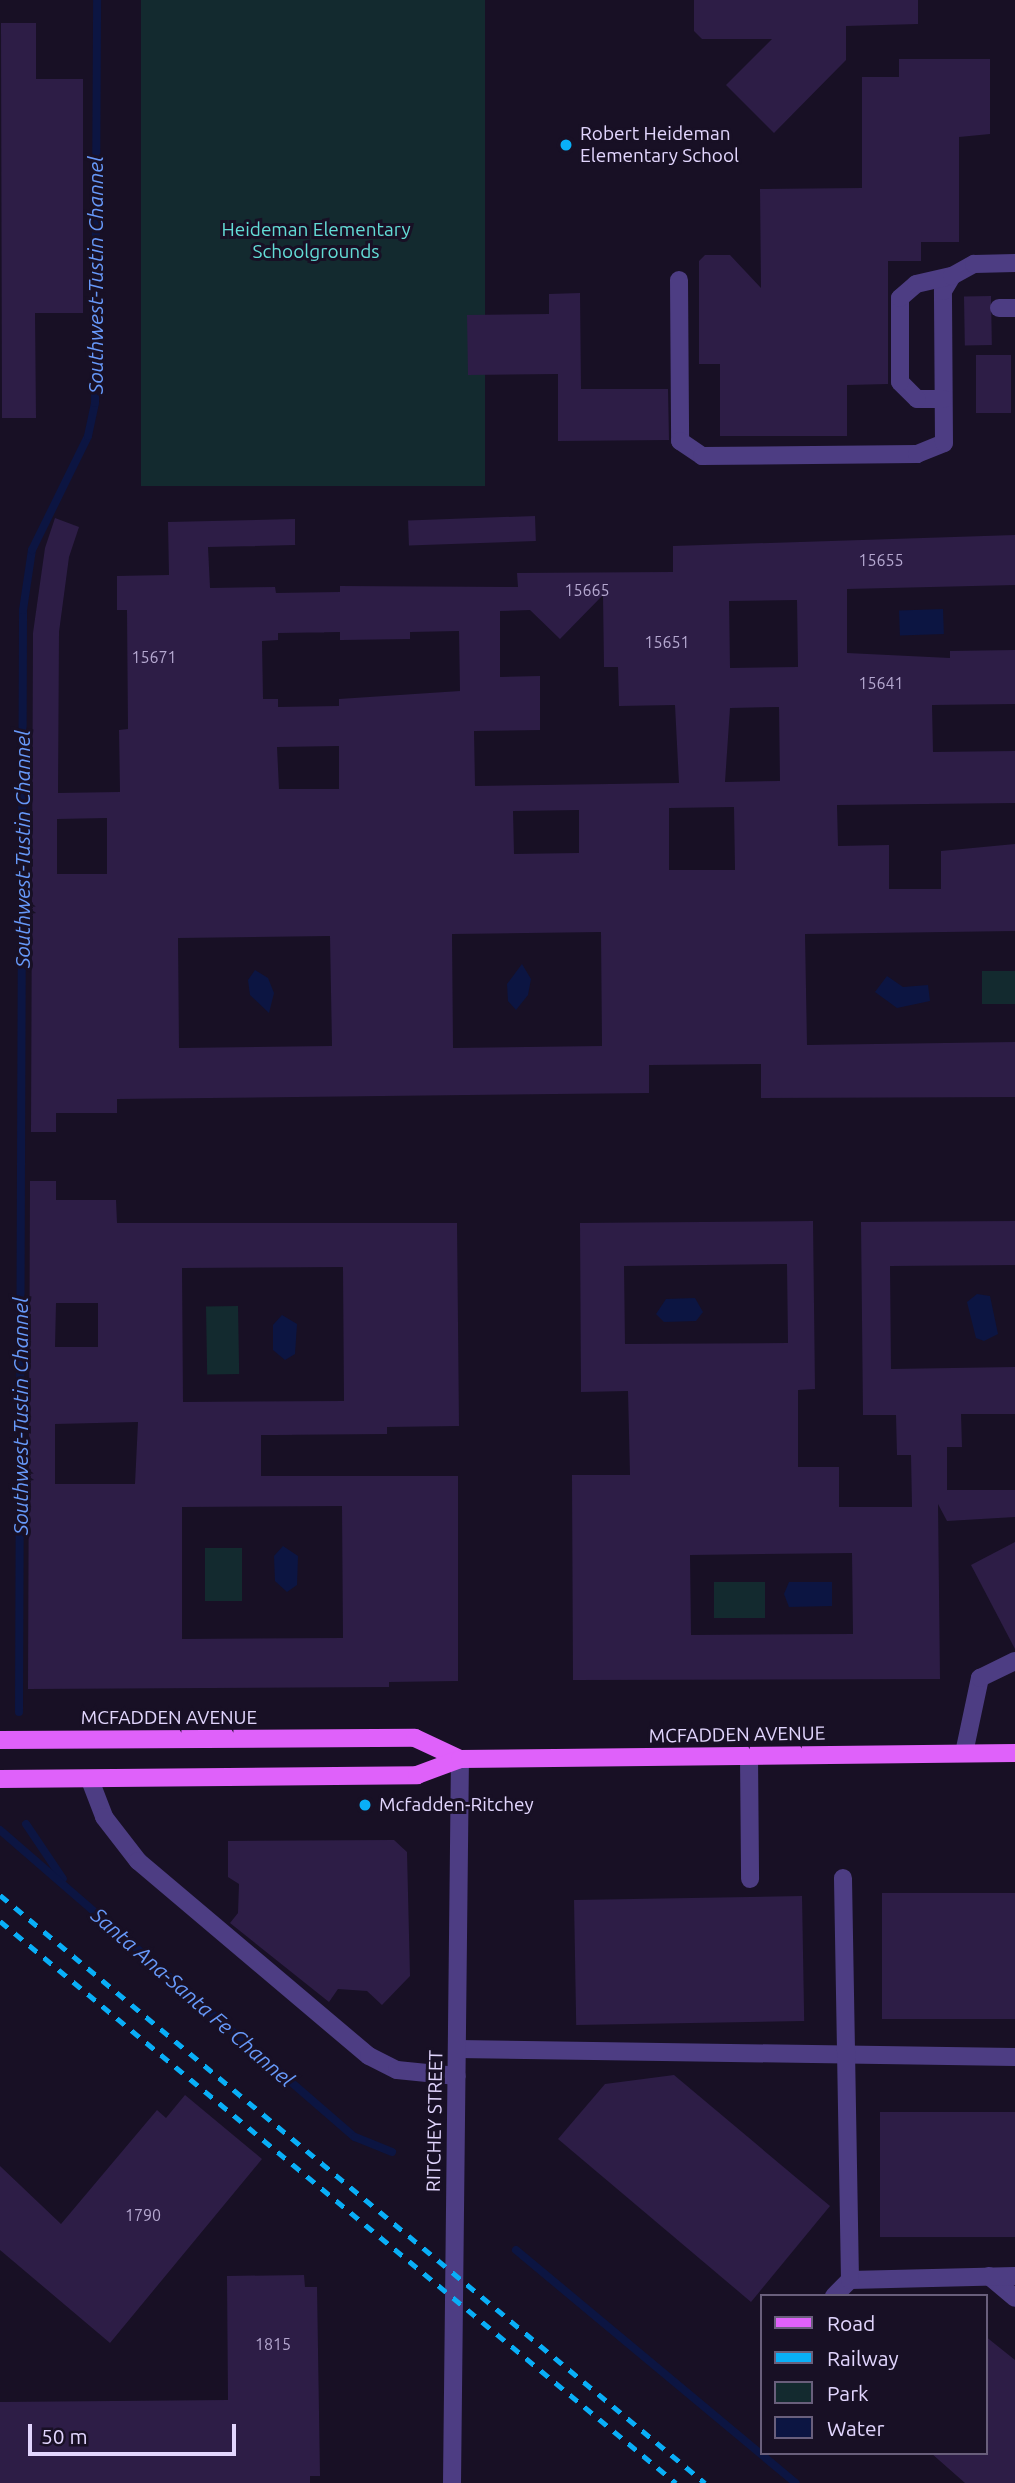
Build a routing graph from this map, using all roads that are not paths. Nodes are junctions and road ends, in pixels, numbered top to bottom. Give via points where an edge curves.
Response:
1 (1015, 263) edge
2 (952, 276) junction
3 (679, 280) dead end
4 (943, 399) junction
5 (1015, 1661) edge
6 (0, 1740) edge
7 (964, 1753) junction
8 (1015, 1753) edge
9 (749, 1756) junction
10 (460, 1759) junction
11 (0, 1779) edge
12 (90, 1780) junction
13 (843, 1878) dead end
14 (750, 1879) dead end
15 (457, 2049) junction
16 (846, 2054) junction
17 (1015, 2057) edge
18 (457, 2076) junction
19 (989, 2276) junction
20 (1015, 2276) edge
21 (850, 2280) junction
22 (836, 2294) edge
23 (1015, 2298) edge
24 (452, 2483) edge

1 - 2 street via 974,264
2 - 4 street via 943,291
2 - 4 street via 916,284 901,298 901,382 917,399
3 - 4 street via 680,442 702,456 917,454 944,443
5 - 7 street via 980,1678
6 - 10 main road, MCFADDEN AVENUE via 415,1738
7 - 8 main road, MCFADDEN AVENUE
7 - 9 main road, MCFADDEN AVENUE
9 - 10 main road, MCFADDEN AVENUE
9 - 14 street
10 - 12 main road, MCFADDEN AVENUE via 416,1775
10 - 15 street, RITCHEY STREET
11 - 12 main road, MCFADDEN AVENUE
12 - 18 street via 104,1817 138,1861 369,2056 397,2070
13 - 16 street
15 - 16 street
15 - 18 street, RITCHEY STREET
16 - 17 street
16 - 21 street
18 - 24 street, RITCHEY STREET
19 - 20 street
19 - 21 street
19 - 23 street
21 - 22 street

